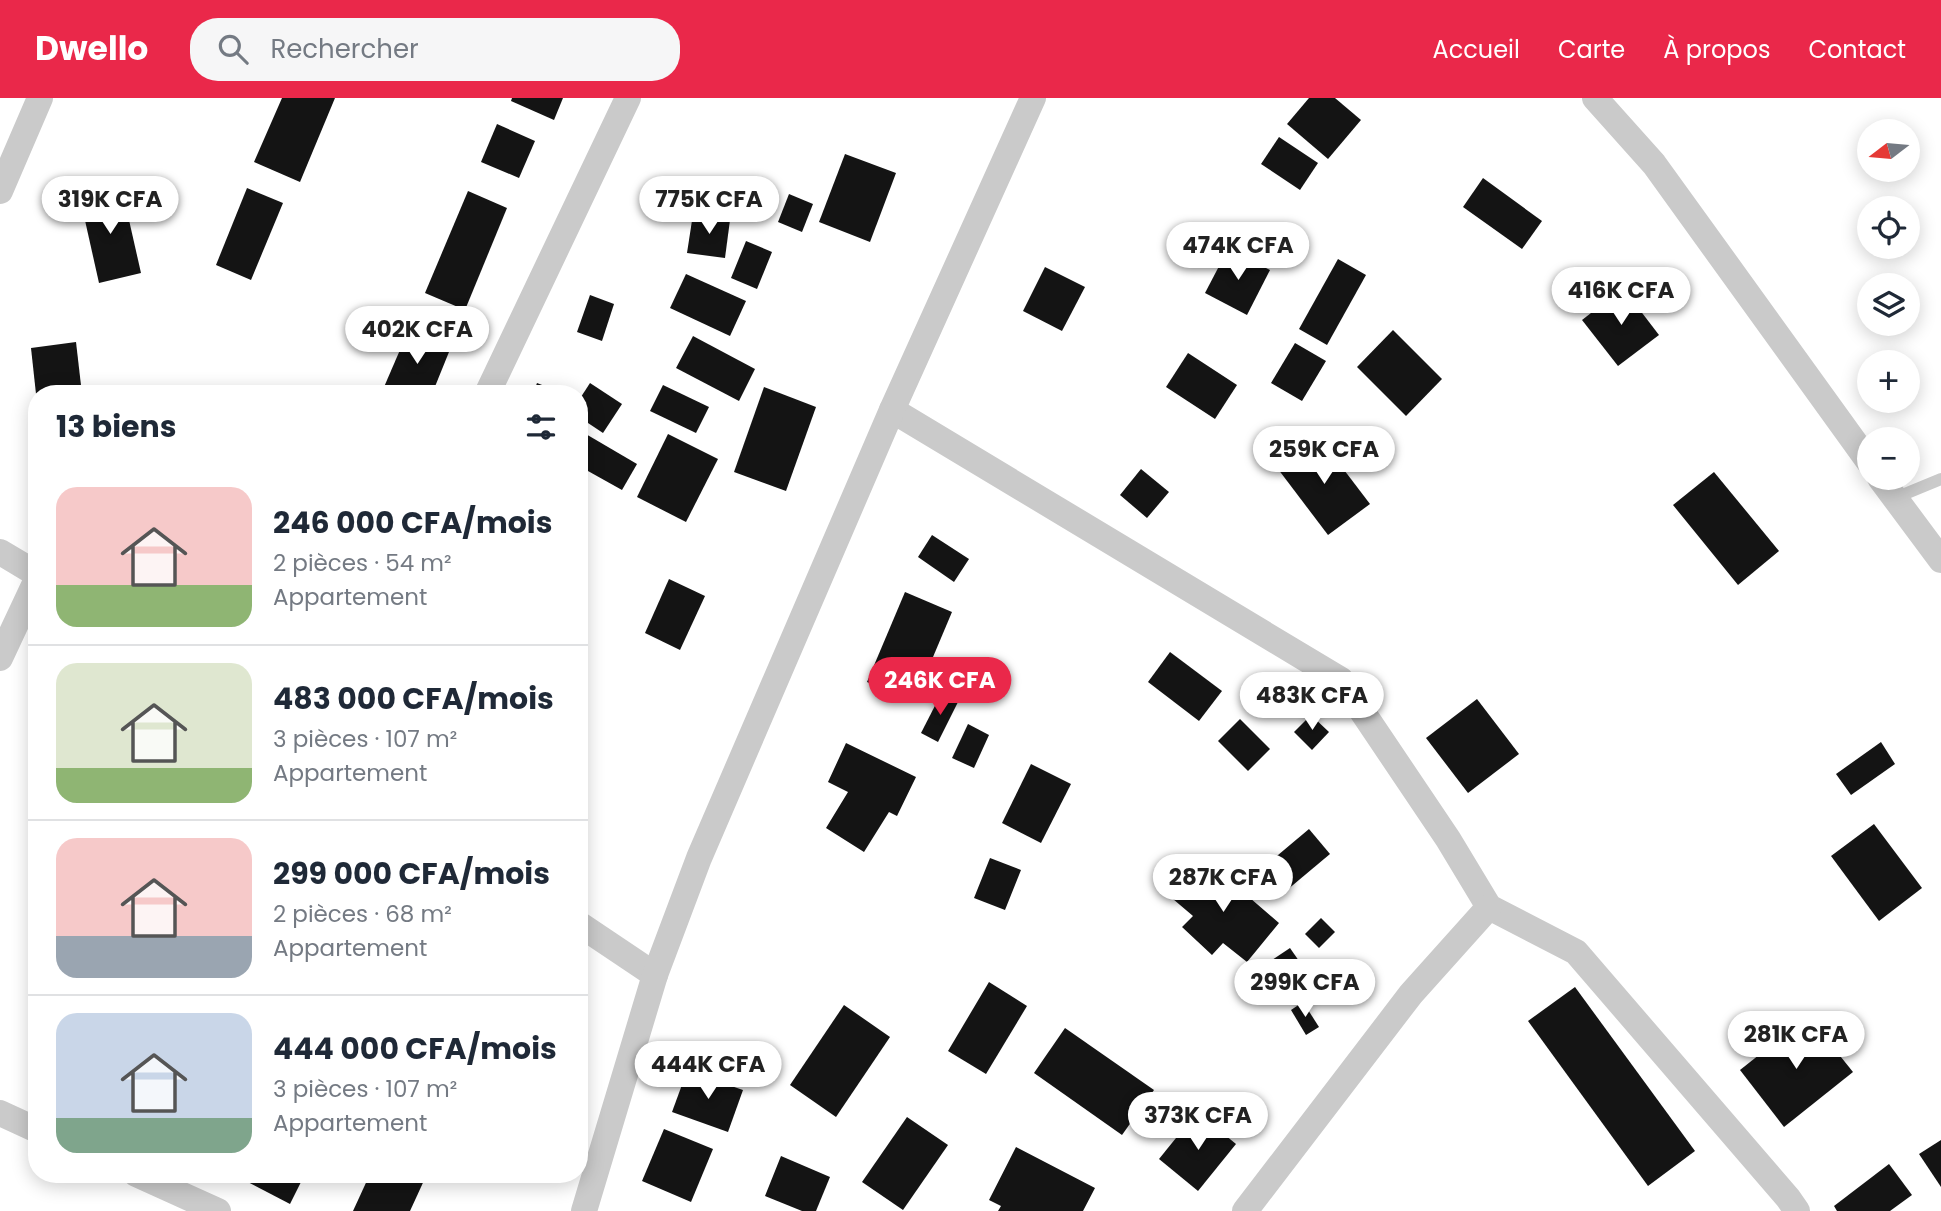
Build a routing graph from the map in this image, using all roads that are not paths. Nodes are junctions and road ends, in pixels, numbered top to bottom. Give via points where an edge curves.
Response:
1 (40, 98) edge
2 (628, 98) edge
3 (1033, 98) edge
4 (1595, 98) edge
5 (0, 191) edge
6 (491, 385) edge
7 (892, 410) junction
8 (1857, 446) edge
9 (1941, 479) edge
10 (1920, 482) edge
11 (1888, 490) edge
12 (0, 552) edge
13 (1941, 560) edge
14 (28, 570) edge
15 (28, 596) edge
16 (0, 658) edge
17 (1489, 907) junction
18 (588, 930) edge
19 (655, 975) junction
20 (0, 1113) edge
21 (28, 1126) edge
22 (156, 1183) edge
23 (218, 1211) edge
24 (584, 1211) edge
25 (1245, 1211) edge
26 (1797, 1211) edge

1 - 5 street
2 - 6 street
3 - 7 street
4 - 8 street via 1654,164
7 - 17 street via 1341,680
7 - 19 street via 699,858
9 - 10 lane
11 - 13 street
12 - 14 street
15 - 16 street
17 - 25 street via 1411,993
17 - 26 street via 1576,952
18 - 19 street
19 - 24 street
20 - 21 street
22 - 23 street

